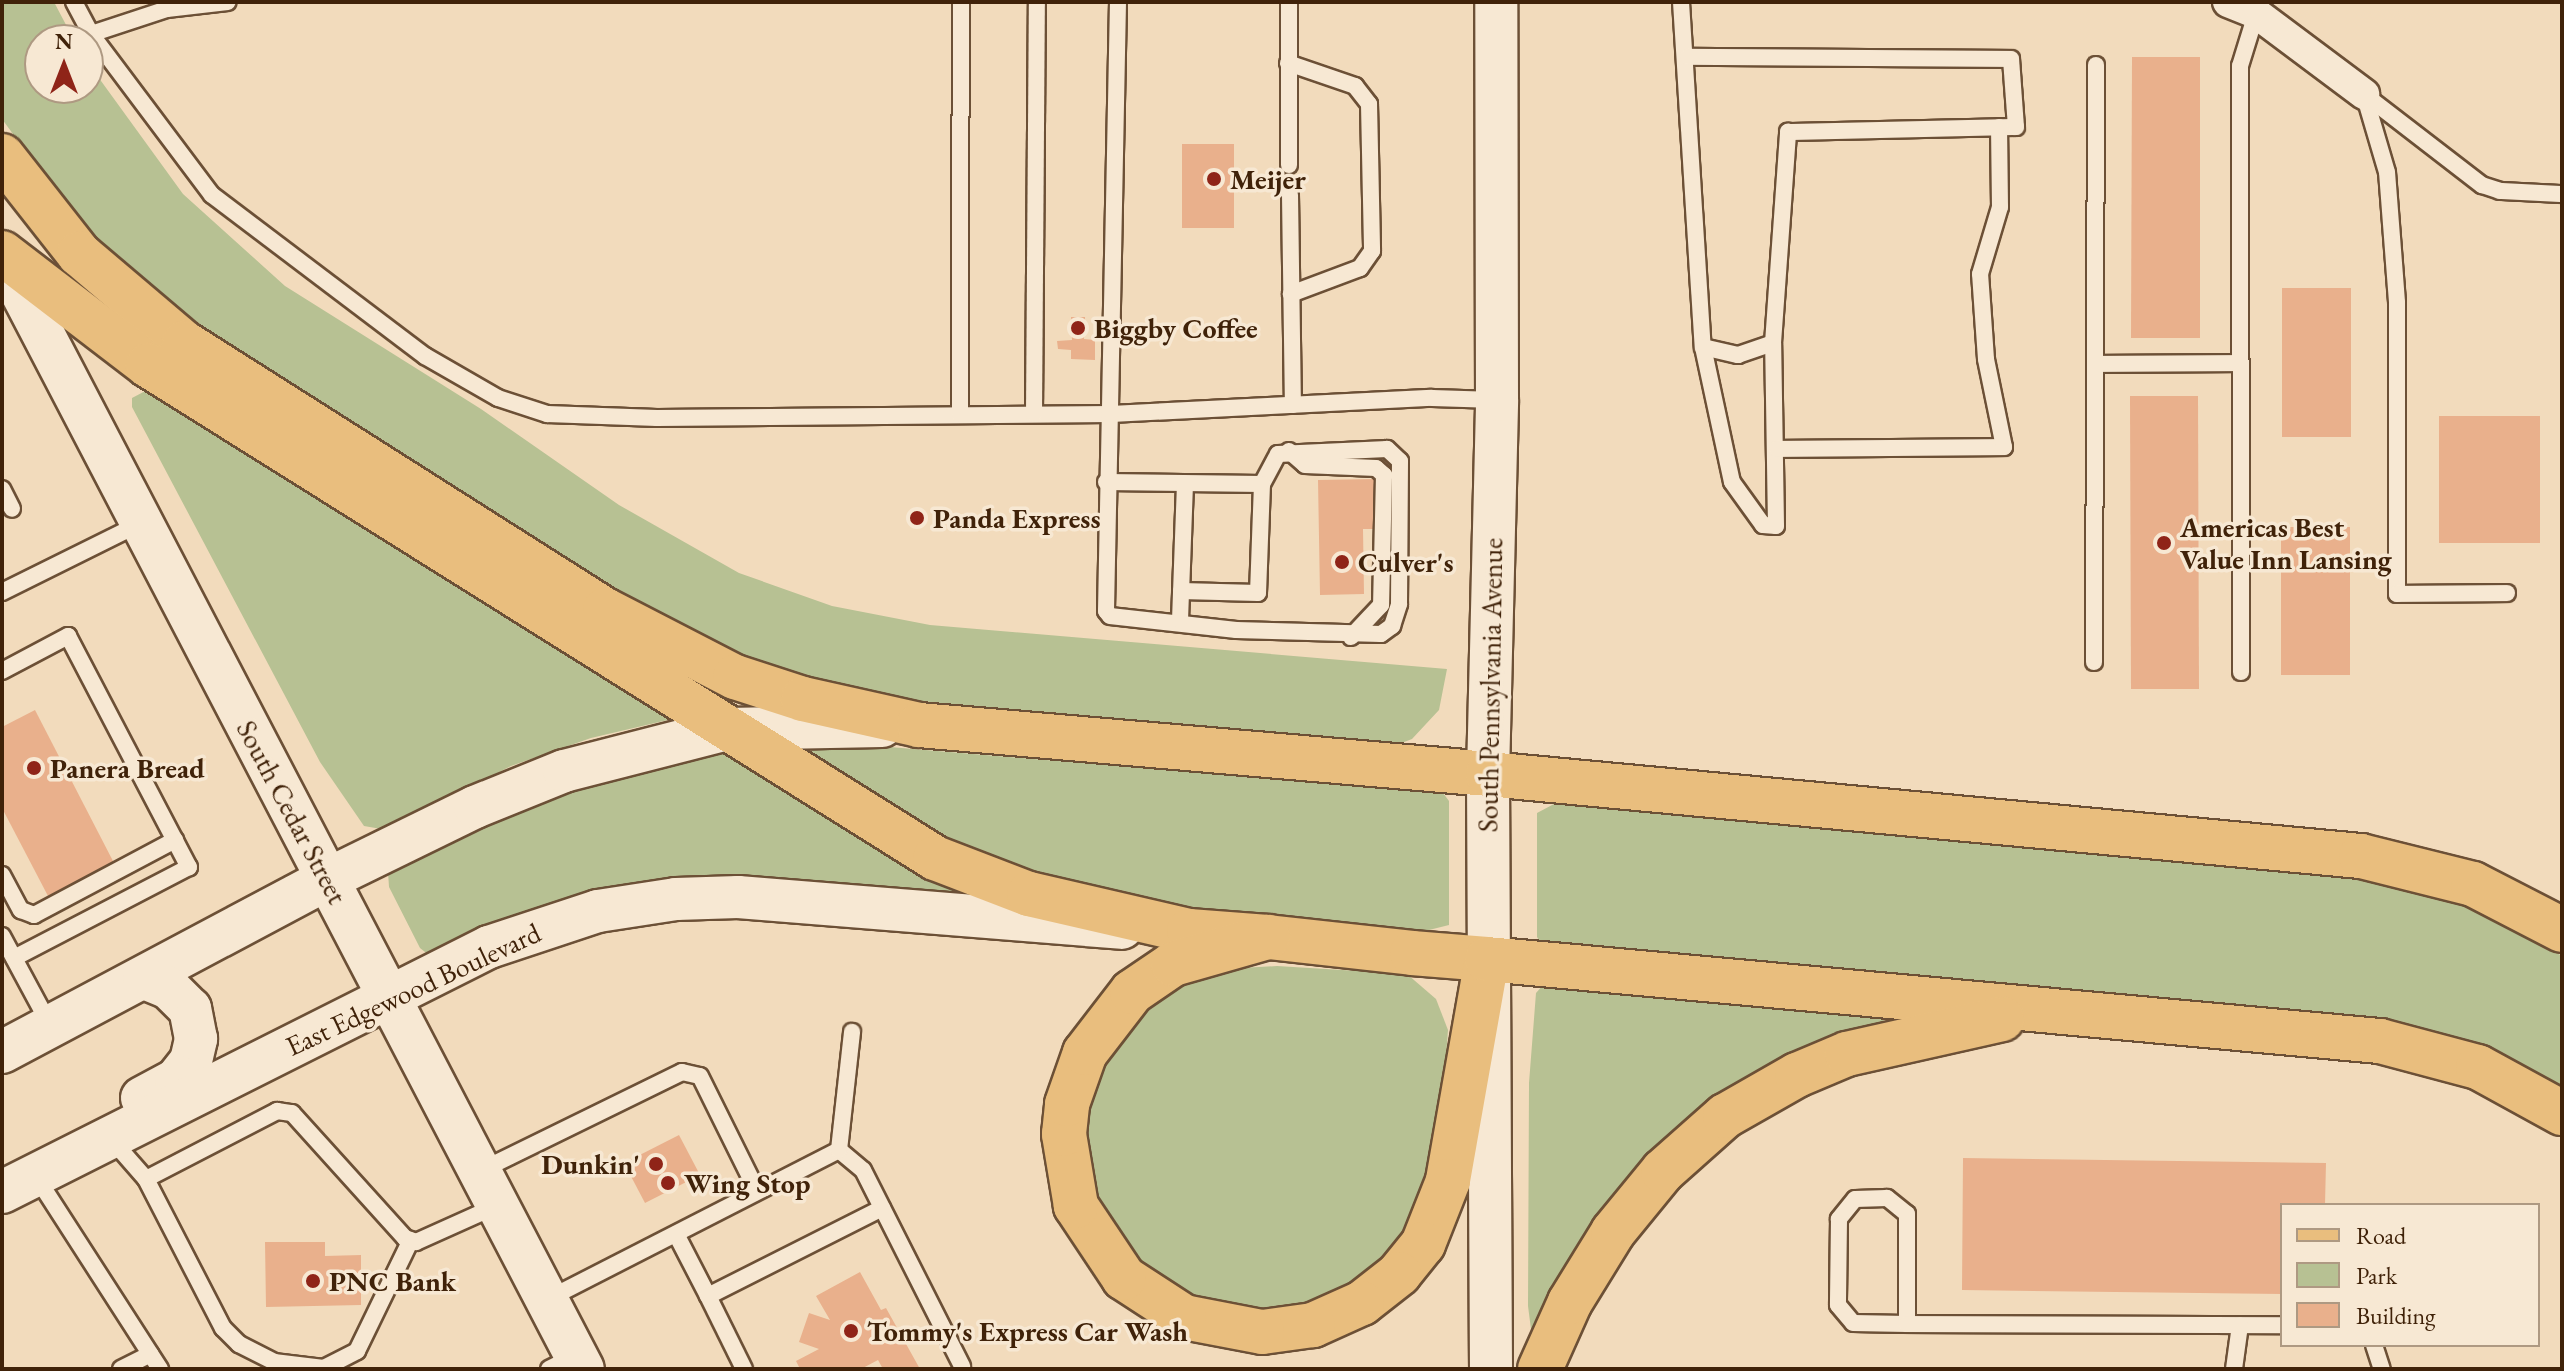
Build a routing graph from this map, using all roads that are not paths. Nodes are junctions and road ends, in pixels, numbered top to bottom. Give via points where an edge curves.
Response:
1 (74, 2) edge
2 (228, 2) edge
3 (961, 2) edge
4 (1037, 2) edge
5 (1118, 2) edge
6 (1289, 2) edge
7 (1496, 2) edge
8 (1681, 2) edge
9 (2228, 2) edge
10 (209, 3) edge
11 (142, 9) edge
12 (2256, 14) junction
13 (86, 24) edge
14 (104, 28) edge
15 (104, 51) edge
16 (1688, 57) junction
17 (1288, 63) junction
18 (2096, 65) dead end
19 (2364, 94) junction
20 (1999, 127) junction
21 (2, 156) edge
22 (1289, 165) dead end
23 (2562, 194) edge
24 (1290, 195) dead end
25 (2, 254) edge
26 (1291, 294) junction
27 (1773, 343) junction
28 (1703, 347) junction
29 (2240, 363) junction
30 (2095, 364) junction
31 (1497, 400) junction
32 (1293, 405) junction
33 (960, 414) junction
34 (1034, 414) junction
35 (1111, 414) junction
36 (1777, 449) junction
37 (1106, 482) junction
38 (1185, 484) junction
39 (1262, 484) junction
40 (2, 489) edge
41 (12, 509) dead end
42 (141, 523) junction
43 (1181, 591) junction
44 (2, 592) edge
45 (2507, 593) dead end
46 (1180, 620) junction
47 (2094, 662) dead end
48 (2, 671) edge
49 (2241, 672) dead end
50 (919, 725) junction
51 (727, 729) junction
52 (1488, 774) junction
53 (175, 840) junction
54 (2, 875) edge
55 (328, 879) junction
56 (2562, 930) edge
57 (1189, 931) junction
58 (2, 936) edge
59 (1268, 937) junction
60 (14, 958) junction
61 (1487, 959) junction
62 (144, 978) junction
63 (389, 996) junction
64 (2056, 1009) junction
65 (50, 1026) junction
66 (852, 1032) dead end
67 (2, 1052) edge
68 (2562, 1113) edge
69 (110, 1138) junction
70 (839, 1150) junction
71 (13, 1179) edge
72 (146, 1179) junction
73 (489, 1188) junction
74 (756, 1189) junction
75 (882, 1208) junction
76 (676, 1234) junction
77 (411, 1240) junction
78 (708, 1296) junction
79 (547, 1300) junction
80 (1907, 1324) junction
81 (2240, 1325) junction
82 (2280, 1325) edge
83 (2375, 1347) edge
84 (150, 1354) junction
85 (569, 1365) edge
86 (960, 1368) edge
87 (121, 1369) edge
88 (160, 1369) edge
89 (744, 1369) edge
90 (1491, 1369) edge
91 (1540, 1369) edge
92 (2234, 1369) edge
93 (2382, 1369) edge

1 - 13 lane
2 - 10 lane
3 - 33 lane
4 - 34 lane
5 - 35 lane
6 - 17 lane
7 - 31 main road, South Pennsylvania Avenue
8 - 16 lane
9 - 12 street
10 - 11 lane
11 - 14 lane
12 - 19 street
12 - 29 lane via 2240,66
15 - 33 lane via 212,195 425,356 498,398 579,418
16 - 20 lane via 2011,59 2016,127
16 - 28 lane
17 - 22 lane
17 - 26 lane via 1355,86 1369,104 1372,236 1372,251 1360,268
18 - 30 lane
19 - 23 lane via 2482,185
19 - 45 lane via 2387,172 2397,303 2397,594
20 - 27 lane via 1788,132
20 - 36 lane via 2000,207 1980,274 1986,359 2004,447
21 - 50 main road via 79,254 160,325 605,610 687,656 755,685
24 - 26 lane
25 - 42 main road, South Cedar Street
25 - 51 main road via 148,365
26 - 32 lane
27 - 28 lane via 1738,355
27 - 36 lane
28 - 36 lane via 1732,482 1763,525 1776,526 1780,508
29 - 30 lane
29 - 49 lane
30 - 47 lane
31 - 32 lane
31 - 52 main road, South Pennsylvania Avenue
32 - 35 lane
33 - 34 lane
34 - 35 lane
35 - 37 lane
37 - 38 lane
37 - 46 lane via 1106,611 1110,616
38 - 39 lane
38 - 43 lane
39 - 43 lane via 1258,593
39 - 46 lane via 1271,462 1289,451 1387,449 1400,461 1402,573 1396,618 1381,634 1351,637 1236,630
40 - 41 lane
42 - 44 lane
42 - 55 main road, South Cedar Street
43 - 46 lane
48 - 53 lane via 68,636
50 - 51 main road
50 - 52 main road
51 - 55 main road via 564,771 475,807
51 - 57 main road via 873,822 956,867 1029,894
52 - 56 main road via 2361,856 2473,884
52 - 61 main road, South Pennsylvania Avenue
53 - 54 lane via 34,915 21,910
53 - 60 lane via 189,867
55 - 62 main road
55 - 63 main road, South Cedar Street
57 - 59 main road
57 - 63 main road, East Edgewood Boulevard via 763,899 676,899 598,911 532,930
58 - 60 lane
59 - 61 main road
59 - 61 main road via 1173,964 1132,992 1085,1053 1067,1104 1064,1134 1076,1206 1118,1272 1167,1310 1244,1331 1297,1328 1343,1313 1388,1284 1423,1244 1448,1181
60 - 65 lane
61 - 64 main road
61 - 90 main road, South Pennsylvania Avenue
62 - 65 main road
62 - 71 main road via 169,988 190,1009 196,1039 191,1061 176,1080
63 - 69 main road, East Edgewood Boulevard
63 - 73 main road, South Cedar Street
64 - 68 main road via 2380,1041 2478,1067
64 - 91 main road via 1918,1034 1847,1054 1725,1116 1663,1171 1613,1232 1570,1302
65 - 67 main road
66 - 70 lane
69 - 71 main road, East Edgewood Boulevard
69 - 72 lane
70 - 74 lane
70 - 75 lane via 863,1170
71 - 84 lane
72 - 77 lane via 277,1111 292,1113
72 - 77 lane via 223,1328 239,1344 274,1362 324,1368 357,1351
73 - 74 lane via 682,1072 700,1076
73 - 77 lane
73 - 79 main road, South Cedar Street
74 - 76 lane
75 - 78 lane
75 - 86 lane
76 - 78 lane
76 - 79 lane
78 - 89 lane
79 - 85 main road, South Cedar Street
80 - 80 lane via 1853,1323 1838,1305 1839,1219 1855,1199 1887,1198 1907,1214
80 - 81 lane
81 - 82 lane
81 - 92 lane
83 - 93 lane
84 - 87 lane
84 - 88 lane

